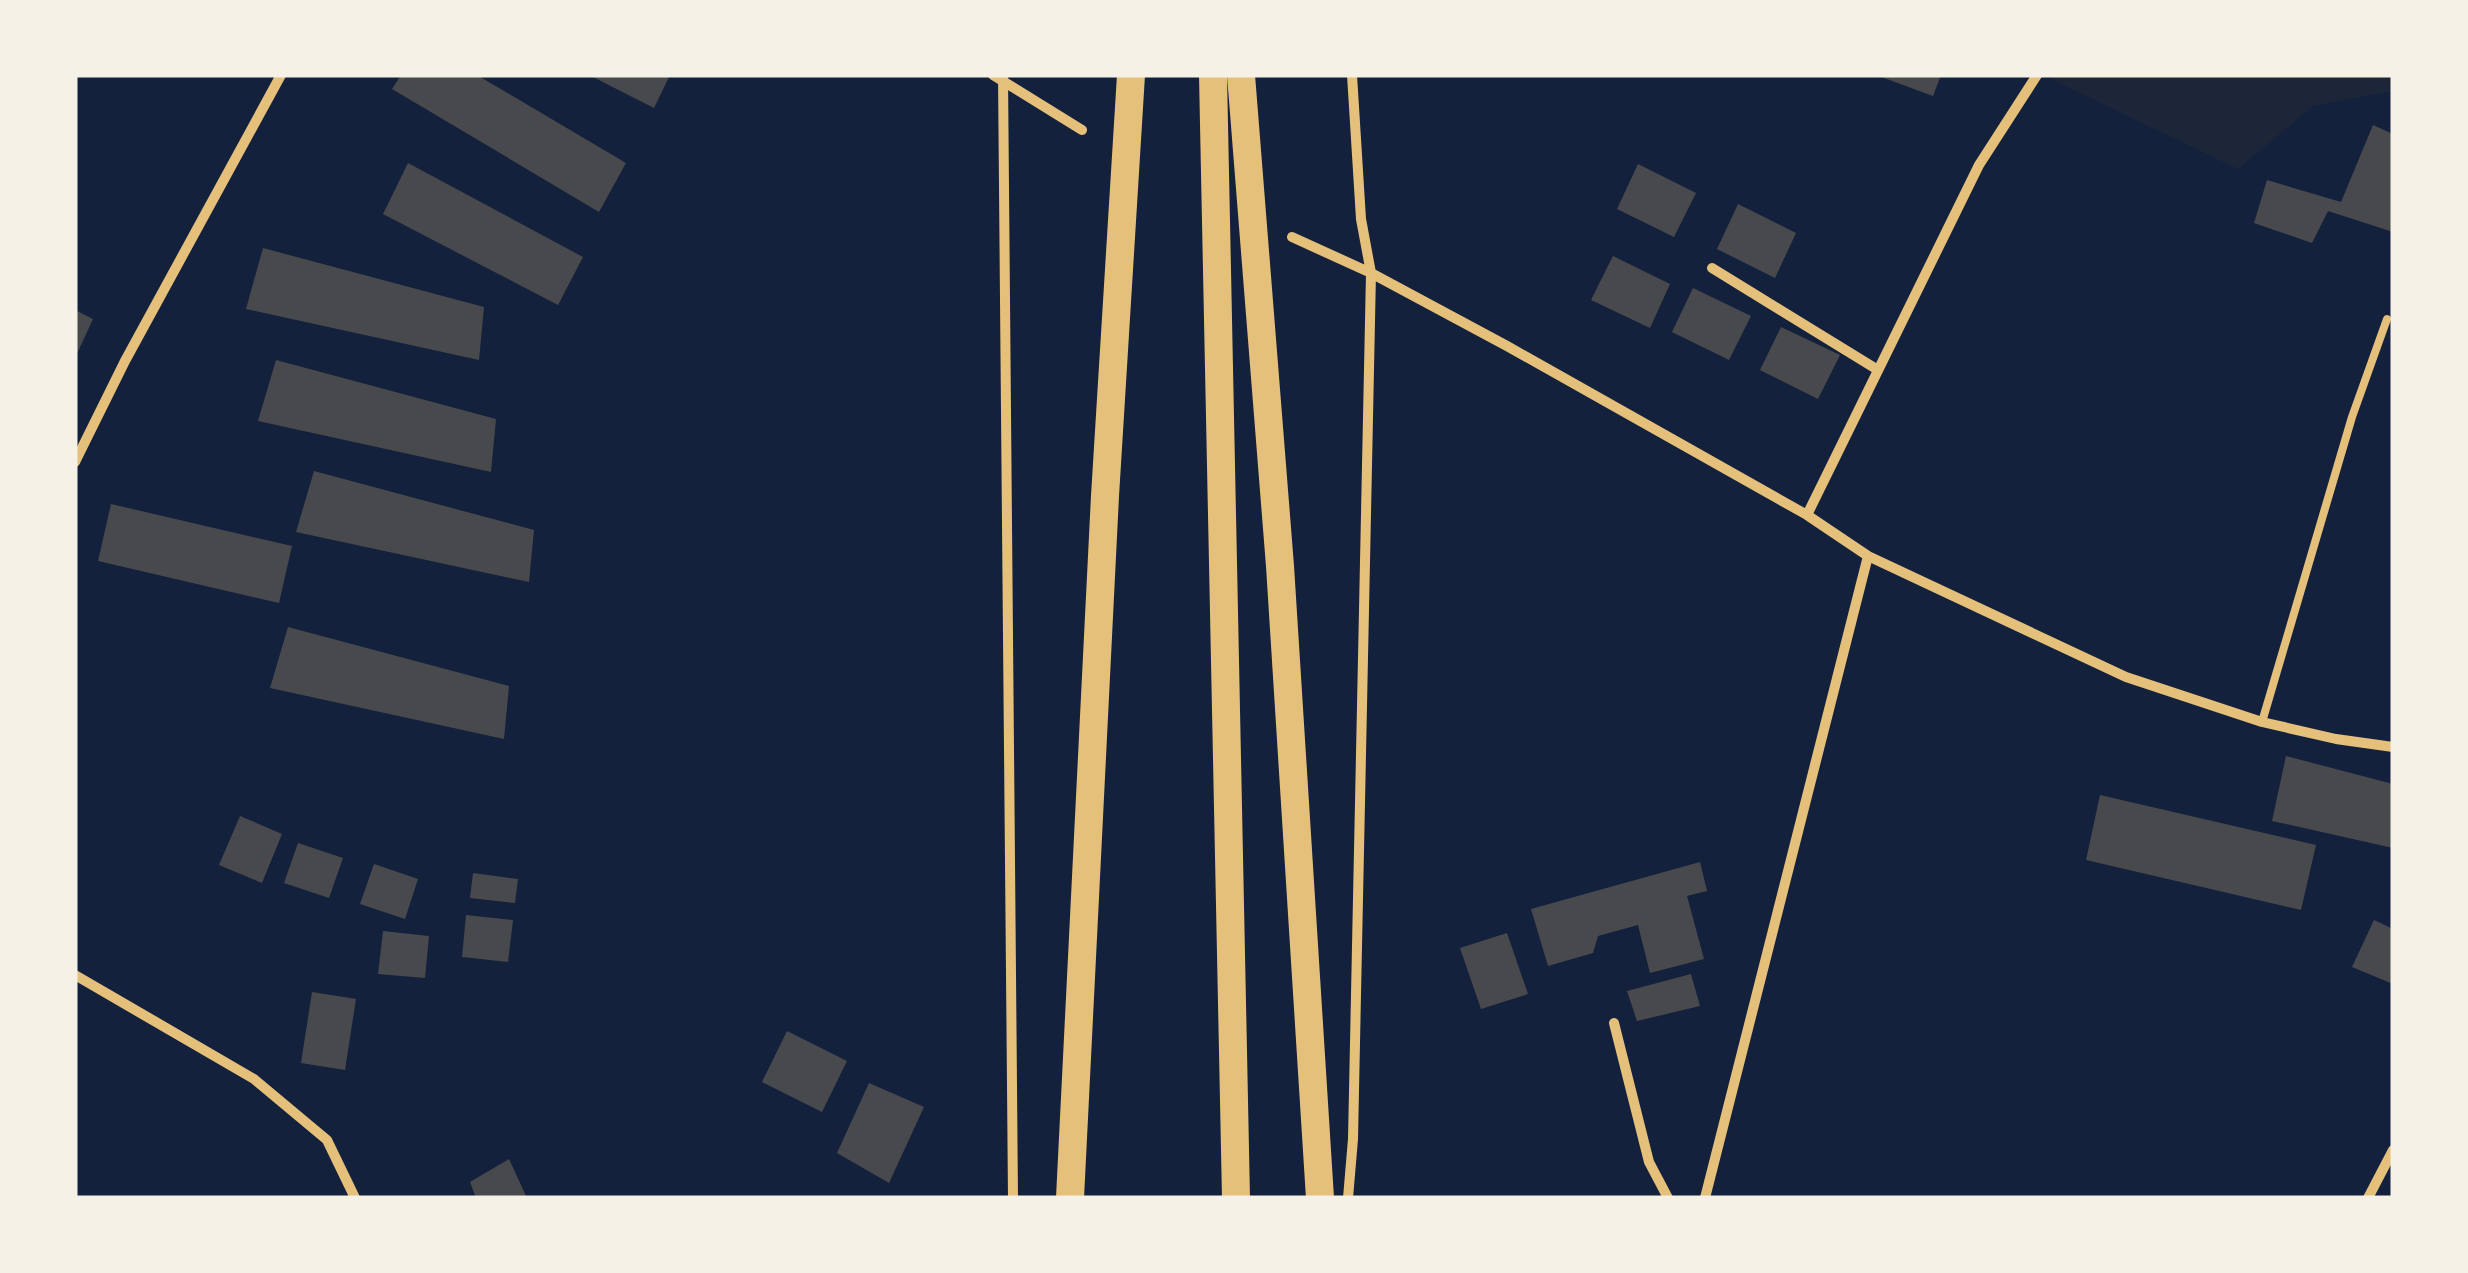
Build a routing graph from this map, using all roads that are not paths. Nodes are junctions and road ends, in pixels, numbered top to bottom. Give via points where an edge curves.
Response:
1 (282, 75) edge
2 (1131, 75) edge
3 (1213, 75) edge
4 (1241, 75) edge
5 (1352, 75) edge
6 (2036, 75) edge
7 (1000, 77) edge
8 (1082, 130) dead end
9 (1292, 237) dead end
10 (1712, 268) dead end
11 (1371, 273) junction
12 (2387, 319) dead end
13 (1878, 370) junction
14 (75, 462) edge
15 (1808, 515) junction
16 (1868, 556) junction
17 (2262, 722) junction
18 (2393, 747) edge
19 (75, 975) edge
20 (1614, 1024) dead end
21 (2393, 1150) edge
22 (355, 1198) edge
23 (1013, 1198) edge
24 (1070, 1198) edge
25 (1236, 1198) edge
26 (1320, 1198) edge
27 (1348, 1198) edge
28 (1668, 1198) edge
29 (1704, 1198) edge
30 (2368, 1198) edge

1 - 14 street
2 - 24 highway
3 - 25 highway
4 - 26 highway
5 - 11 street
6 - 13 street via 1979,165
7 - 8 street
7 - 23 street
9 - 11 street
10 - 13 street
11 - 15 street
11 - 27 street
12 - 17 lane
13 - 15 street
15 - 16 street
16 - 17 street via 2126,677
16 - 29 street
17 - 18 street
19 - 22 street via 254,1079 327,1140
20 - 28 street via 1649,1162
21 - 30 street

